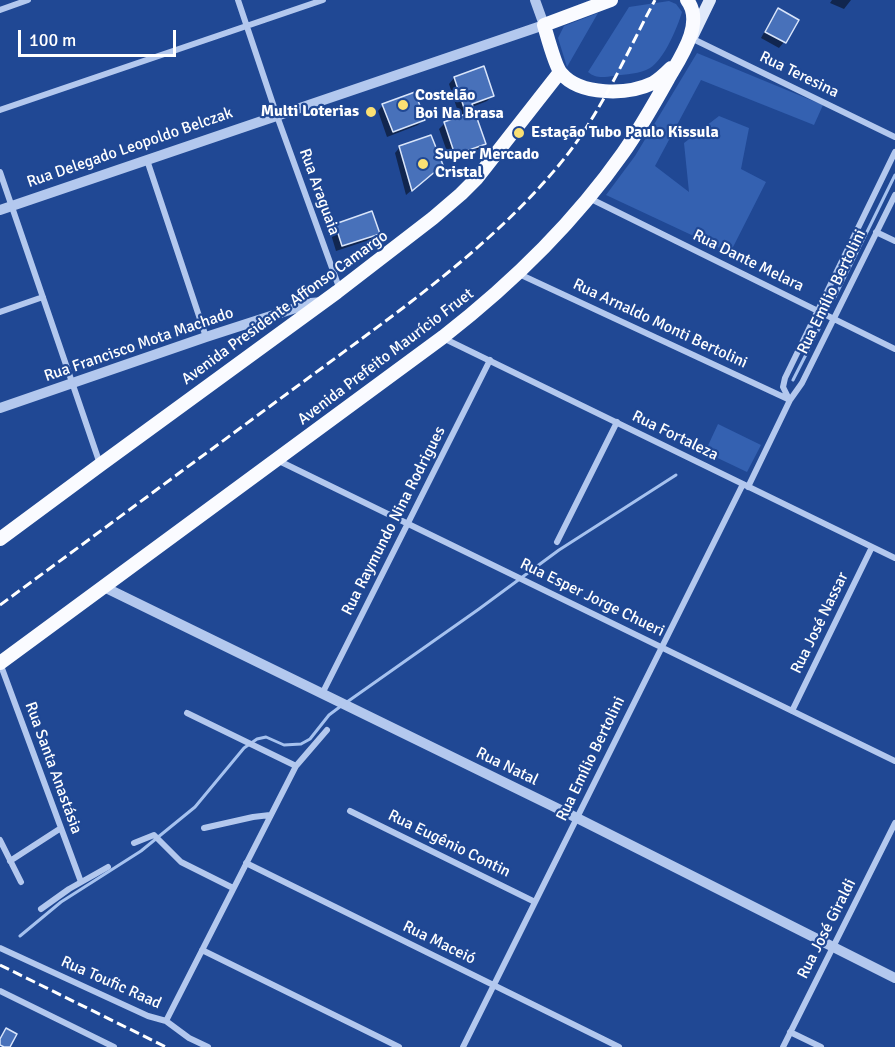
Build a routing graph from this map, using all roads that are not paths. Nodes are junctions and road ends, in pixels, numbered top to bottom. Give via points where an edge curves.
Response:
1 (28, 0) edge
2 (238, 0) edge
3 (323, 0) edge
4 (535, 0) edge
5 (611, 0) edge
6 (687, 0) edge
7 (710, 0) edge
8 (597, 3) edge
9 (0, 10) edge
10 (544, 25) junction
11 (247, 26) junction
12 (691, 38) junction
13 (680, 58) junction
14 (560, 72) junction
15 (0, 110) edge
16 (277, 116) junction
17 (895, 137) edge
18 (895, 152) edge
19 (147, 160) junction
20 (0, 172) edge
21 (895, 195) edge
22 (588, 198) junction
23 (12, 206) junction
24 (0, 210) edge
25 (876, 232) junction
26 (895, 241) edge
27 (518, 273) junction
28 (340, 290) junction
29 (43, 297) junction
30 (322, 302) junction
31 (818, 311) junction
32 (0, 312) edge
33 (834, 319) junction
34 (206, 337) junction
35 (443, 337) junction
36 (895, 349) edge
37 (490, 360) junction
38 (72, 383) junction
39 (790, 399) junction
40 (0, 408) edge
41 (616, 422) junction
42 (277, 459) junction
43 (100, 465) junction
44 (746, 485) junction
45 (408, 523) junction
46 (0, 540) edge
47 (557, 543) dead end
48 (872, 547) junction
49 (895, 558) edge
50 (104, 587) junction
51 (662, 647) junction
52 (0, 663) edge
53 (322, 694) junction
54 (792, 711) junction
55 (187, 713) dead end
56 (327, 730) dead end
57 (895, 761) edge
58 (296, 766) junction
59 (350, 811) dead end
60 (270, 815) junction
61 (577, 818) junction
62 (895, 823) edge
63 (61, 828) junction
64 (204, 828) dead end
65 (0, 840) edge
66 (134, 843) dead end
67 (10, 861) junction
68 (246, 863) junction
69 (108, 867) dead end
70 (21, 882) dead end
71 (81, 882) junction
72 (233, 888) junction
73 (535, 902) junction
74 (41, 909) dead end
75 (832, 947) junction
76 (0, 948) edge
77 (202, 950) junction
78 (895, 978) edge
79 (494, 985) junction
80 (0, 991) edge
81 (166, 1021) junction
82 (790, 1032) junction
83 (114, 1047) edge
84 (208, 1047) edge
85 (399, 1047) edge
86 (463, 1047) edge
87 (620, 1047) edge
88 (783, 1047) edge
89 (821, 1047) edge

1 - 9 street
2 - 11 street, Rua Araguaia
3 - 11 street
4 - 10 street
5 - 8 main road, Rua Delegado Leopoldo Belczak
6 - 12 main road via 693,15
7 - 12 main road, Avenida Prefeito Maurício Fruet
8 - 10 main road, Rua Delegado Leopoldo Belczak
10 - 14 main road
10 - 16 street, Rua Delegado Leopoldo Belczak
11 - 15 street
11 - 16 street, Rua Araguaia
12 - 13 main road, Avenida Prefeito Maurício Fruet
12 - 17 street, Rua Teresina
13 - 14 main road via 651,83 607,92 580,87
13 - 22 main road, Avenida Prefeito Maurício Fruet via 642,125
14 - 28 main road, Avenida Presidente Affonso Camargo via 470,185
16 - 19 street, Rua Delegado Leopoldo Belczak
16 - 28 street, Rua Araguaia
18 - 31 street, Rua Emílio Bertolini
19 - 23 street, Rua Delegado Leopoldo Belczak
19 - 34 street
20 - 23 street
21 - 25 street, Rua Emílio Bertolini
22 - 27 main road, Avenida Prefeito Maurício Fruet
22 - 31 street, Rua Dante Melara
23 - 24 street, Rua Delegado Leopoldo Belczak
23 - 29 street
25 - 26 street
25 - 33 street, Rua Emílio Bertolini
27 - 35 main road, Avenida Prefeito Maurício Fruet
27 - 39 street, Rua Arnaldo Monti Bertolini
28 - 30 main road, Avenida Presidente Affonso Camargo
29 - 32 street
29 - 38 street
30 - 34 street, Rua Francisco Mota Machado
30 - 43 main road, Avenida Presidente Affonso Camargo
31 - 33 street, Rua Dante Melara
31 - 39 street, Rua Emílio Bertolini via 783,383
33 - 36 street, Rua Dante Melara
33 - 39 street, Rua Emílio Bertolini
34 - 38 street, Rua Francisco Mota Machado
35 - 37 street, Rua Fortaleza
35 - 42 main road, Avenida Prefeito Maurício Fruet
37 - 41 street, Rua Fortaleza
37 - 45 street, Rua Raymundo Nina Rodrigues
38 - 40 street, Rua Francisco Mota Machado
38 - 43 street
39 - 44 street, Rua Emílio Bertolini
41 - 44 street, Rua Fortaleza
41 - 47 street
42 - 45 street, Rua Esper Jorge Chueri
42 - 50 main road, Avenida Prefeito Maurício Fruet
43 - 46 main road, Avenida Presidente Affonso Camargo
44 - 48 street, Rua Fortaleza
44 - 51 street, Rua Emílio Bertolini
45 - 51 street, Rua Esper Jorge Chueri
45 - 53 street, Rua Raymundo Nina Rodrigues
48 - 49 street, Rua Fortaleza
48 - 54 street, Rua José Nassar
50 - 52 main road, Avenida Prefeito Maurício Fruet
50 - 53 street, Rua Natal
51 - 54 street, Rua Esper Jorge Chueri
51 - 61 street, Rua Emílio Bertolini
52 - 63 street, Rua Santa Anastásia
53 - 61 street, Rua Natal
54 - 57 street, Rua Esper Jorge Chueri
55 - 58 street
56 - 58 street
58 - 60 street
59 - 73 street, Rua Eugênio Contin
60 - 64 street
60 - 68 street
61 - 73 street, Rua Emílio Bertolini
61 - 75 street, Rua Natal
62 - 75 street, Rua José Giraldi
63 - 67 street
63 - 71 street, Rua Santa Anastásia
65 - 67 street
66 - 72 street via 154,835 181,862
67 - 70 street
68 - 72 street
68 - 79 street, Rua Maceió
69 - 71 street
71 - 74 street
72 - 77 street
73 - 79 street, Rua Emílio Bertolini
75 - 78 street, Rua Natal
75 - 82 street, Rua José Giraldi
76 - 81 street, Rua Toufic Raad
77 - 81 street
77 - 85 street
79 - 86 street, Rua Emílio Bertolini
79 - 87 street, Rua Maceió
80 - 83 street
81 - 84 street, Rua Toufic Raad
82 - 88 street, Rua José Giraldi
82 - 89 street

